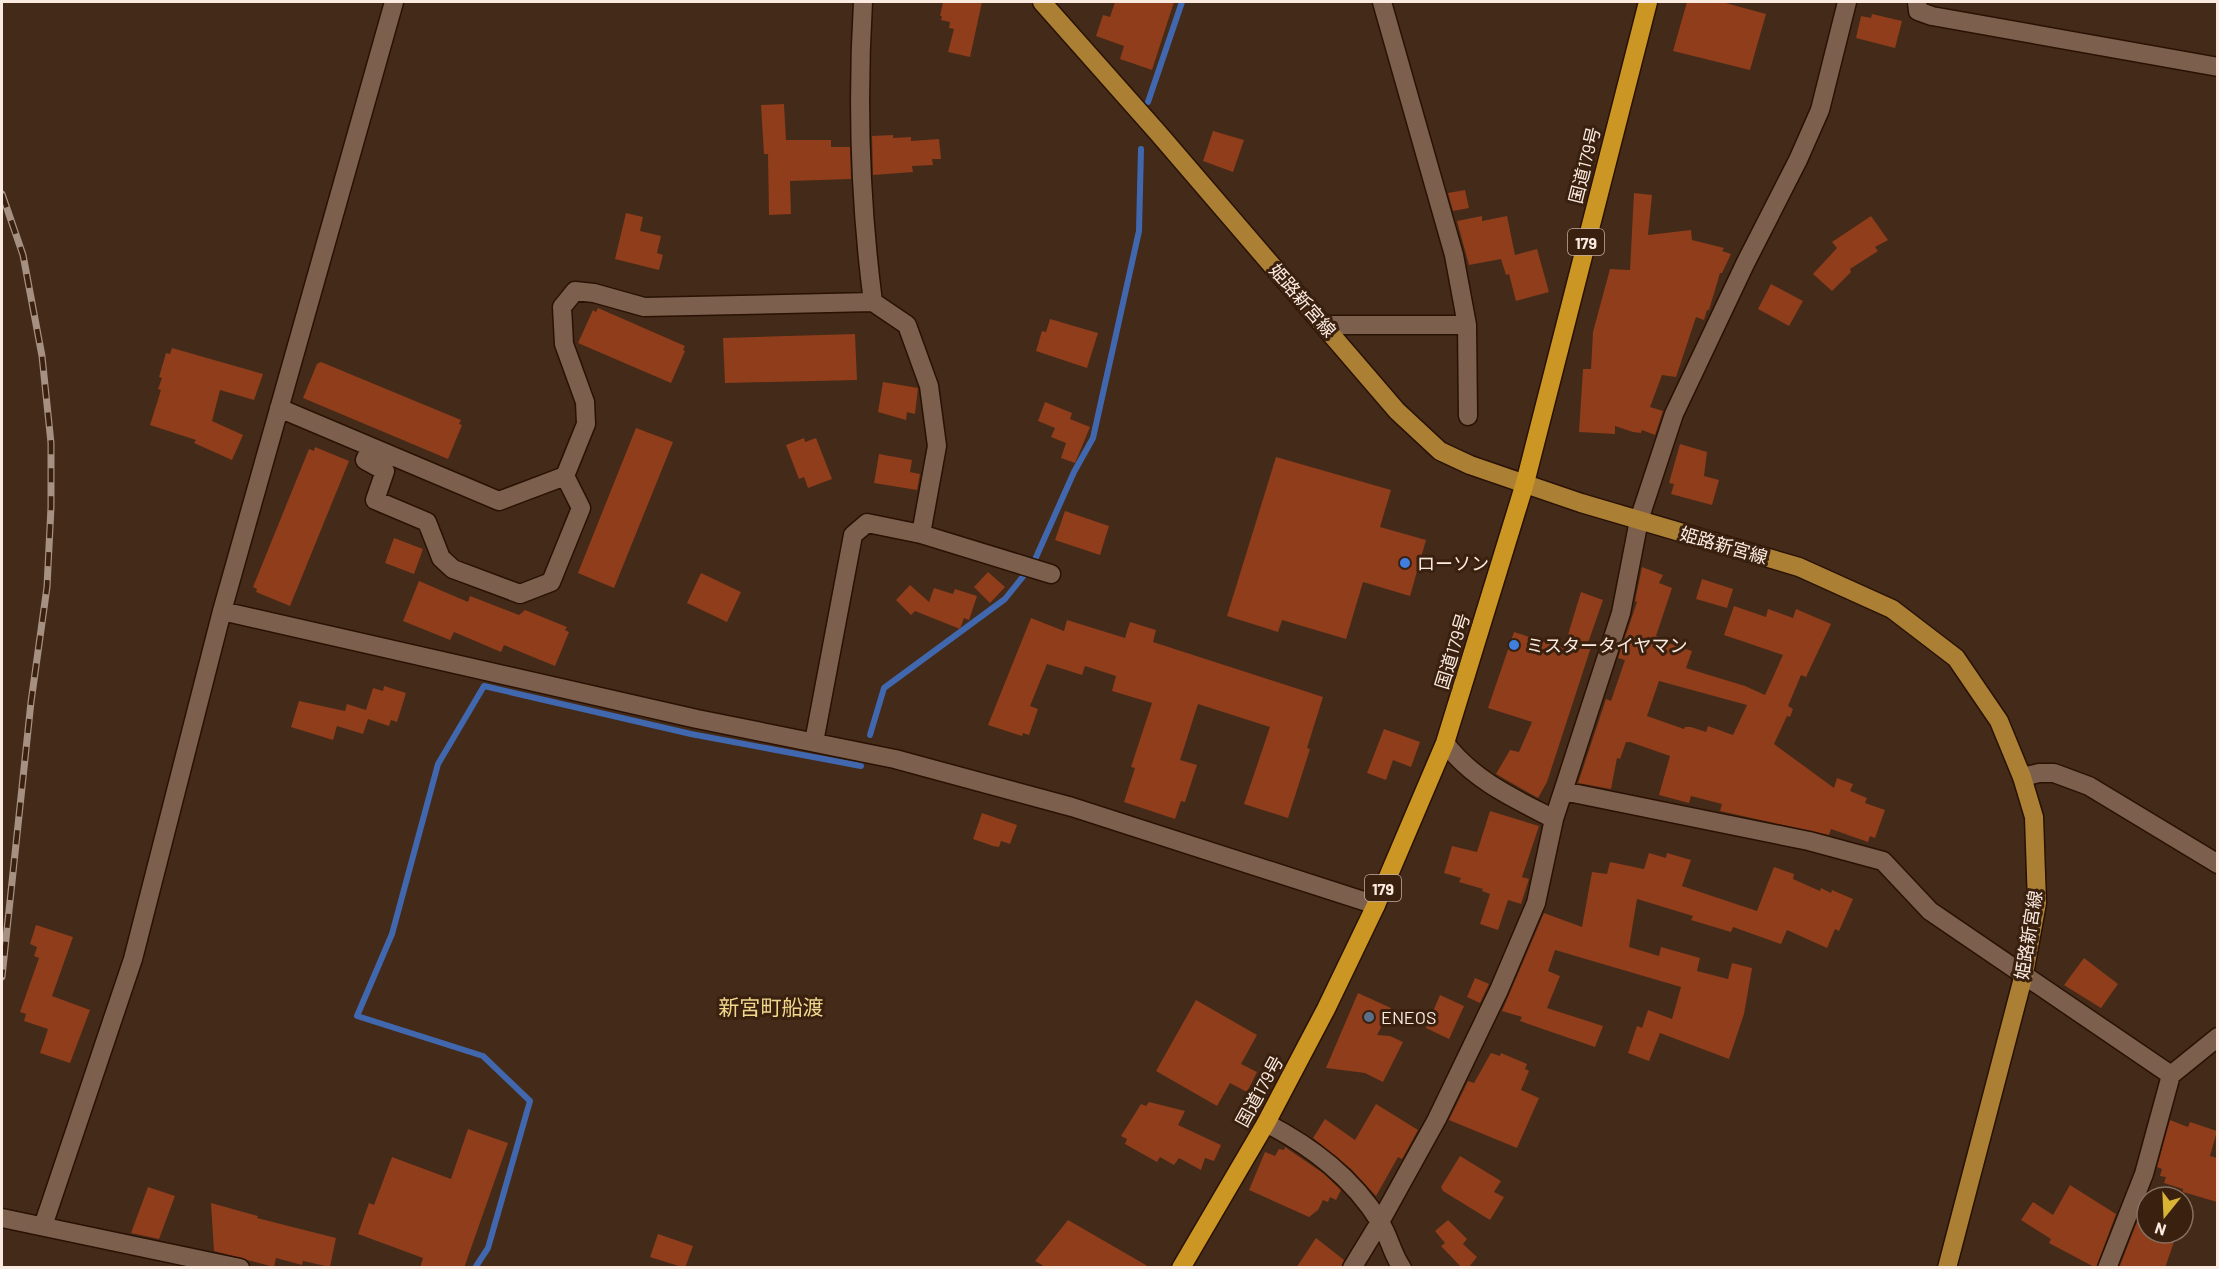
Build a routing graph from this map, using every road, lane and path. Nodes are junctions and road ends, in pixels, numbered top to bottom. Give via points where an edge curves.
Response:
1 (394, 2) edge
2 (863, 2) edge
3 (1042, 2) edge
4 (1382, 2) edge
5 (1648, 2) edge
6 (1847, 2) edge
7 (1917, 2) edge
8 (2217, 67) edge
9 (873, 302) junction
10 (1325, 325) junction
11 (1467, 325) junction
12 (279, 408) junction
13 (1468, 416) dead end
14 (371, 447) junction
15 (565, 476) junction
16 (1525, 483) junction
17 (1639, 520) junction
18 (921, 534) junction
19 (1051, 573) dead end
20 (222, 611) junction
21 (814, 742) junction
22 (1444, 743) junction
23 (2022, 777) junction
24 (1563, 791) junction
25 (1554, 819) junction
26 (2217, 864) edge
27 (1376, 904) junction
28 (2024, 974) junction
29 (2217, 1037) edge
30 (2171, 1076) junction
31 (1266, 1123) junction
32 (2, 1218) edge
33 (1380, 1222) junction
34 (43, 1226) junction
35 (181, 1261) edge
36 (240, 1268) edge
37 (1181, 1268) edge
38 (1352, 1268) edge
39 (1402, 1268) edge
40 (1947, 1268) edge
41 (2106, 1268) edge

1 - 12 street
2 - 9 street via 858,78 864,230
3 - 10 main road, 姫路新宮線
4 - 11 street via 1454,255
5 - 16 highway, 国道179号 / 179
6 - 17 street via 1820,110 1674,414
7 - 8 street via 1918,11 1932,16
9 - 15 street via 644,307 575,291 562,307 564,344 585,402 586,424
9 - 18 street via 907,325 929,386 937,446
10 - 11 street
10 - 16 main road, 姫路新宮線 via 1402,417 1440,451
11 - 13 street
12 - 14 street
12 - 20 street
14 - 15 street via 499,501
14 - 15 street via 365,460 385,471 375,500 427,522 441,558 453,569 520,594 551,582 581,508
16 - 17 main road, 姫路新宮線
16 - 22 highway, 国道179号 / 179
17 - 23 main road, 姫路新宮線 via 1799,567 1892,609 1956,658 1999,721
17 - 24 street via 1621,613
18 - 19 street
18 - 21 street via 867,523 853,535
20 - 21 street
20 - 34 street via 133,959
21 - 27 street via 895,759 1072,807
22 - 25 street via 1459,762 1490,785
22 - 27 highway, 国道179号 / 179
23 - 26 street via 2054,773 2089,786
23 - 28 main road, 姫路新宮線 via 2034,817 2037,903
24 - 25 street
24 - 28 street via 1809,841 1883,861 1930,911
25 - 33 street via 1536,903 1499,990 1437,1119
27 - 31 highway, 国道179号 / 179
28 - 30 street
28 - 40 main road, 姫路新宮線
29 - 30 street
30 - 41 street via 2144,1174
31 - 33 street via 1334,1166
31 - 37 highway, 国道179号 / 179
32 - 34 street
33 - 38 street
33 - 39 street
34 - 35 street
35 - 36 street

